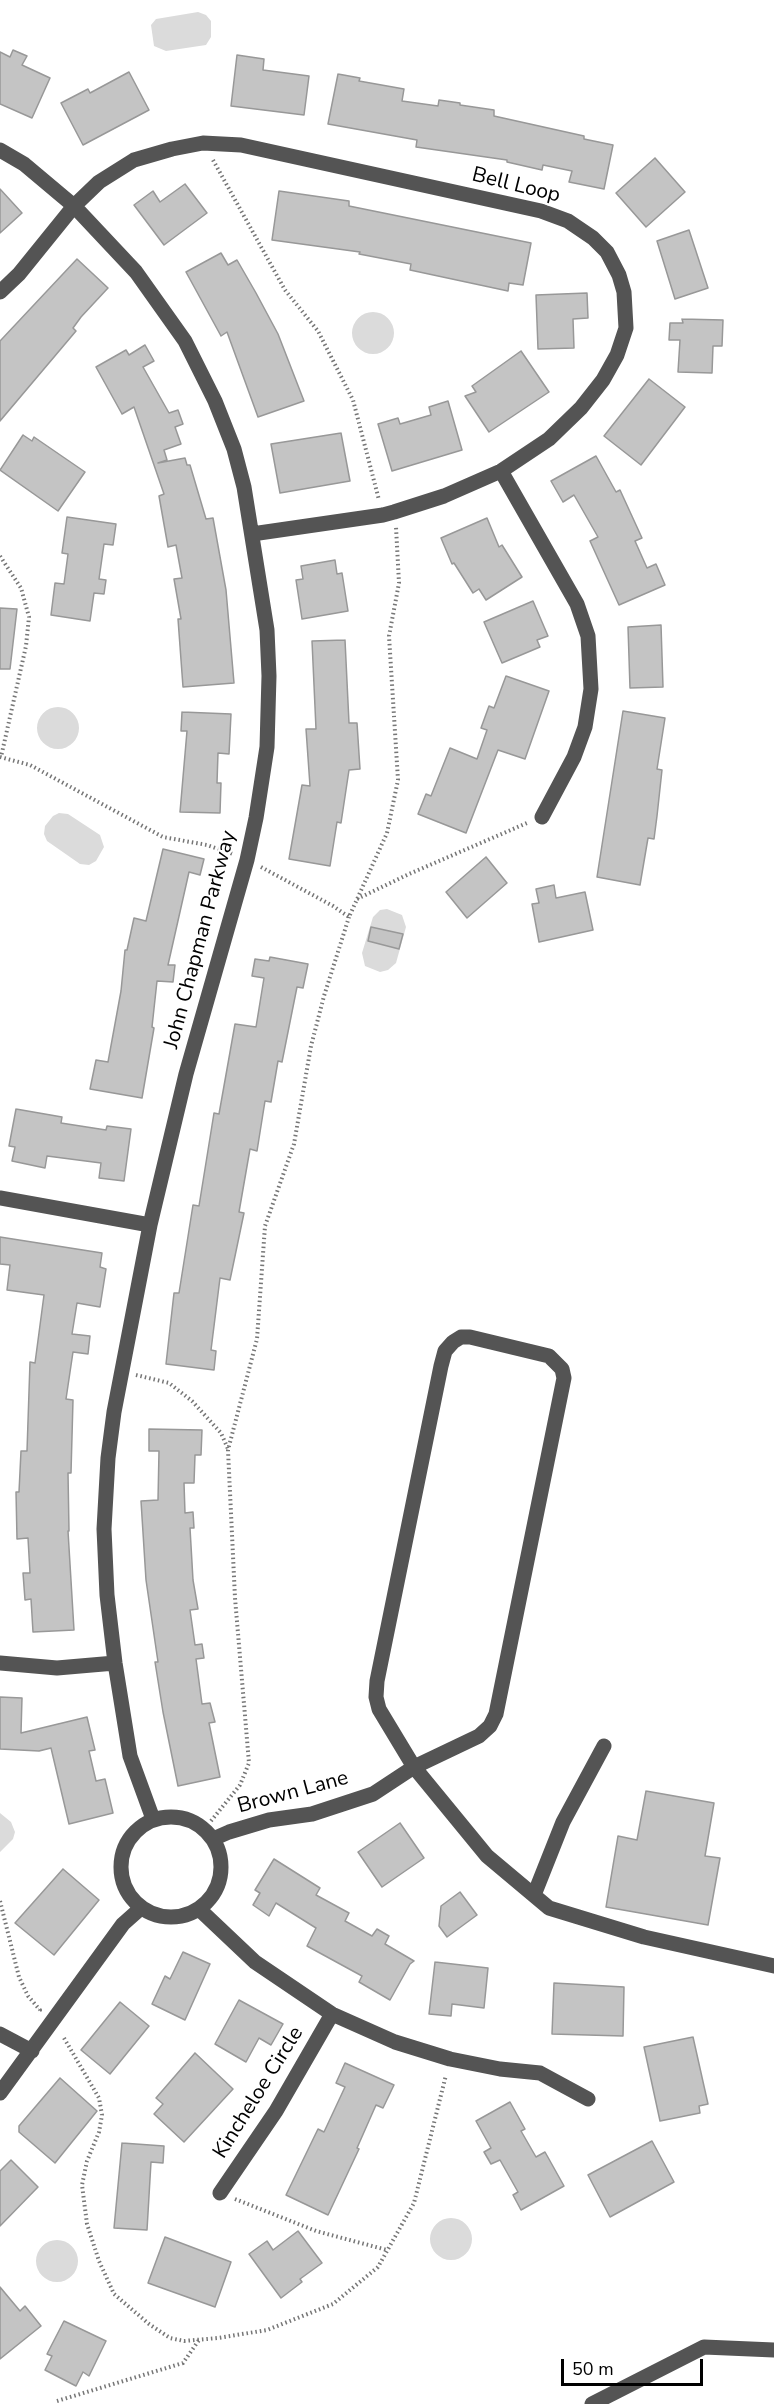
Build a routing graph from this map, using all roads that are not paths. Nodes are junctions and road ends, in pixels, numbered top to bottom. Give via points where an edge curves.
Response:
1 (0, 150) edge
2 (74, 206) junction
3 (0, 292) edge
4 (501, 471) junction
5 (252, 534) junction
6 (542, 817) road end
7 (0, 1198) edge
8 (150, 1225) junction
9 (0, 1663) edge
10 (115, 1663) junction
11 (604, 1746) dead end
12 (414, 1767) junction
13 (153, 1819) junction
14 (209, 1834) junction
15 (534, 1895) junction
16 (141, 1908) junction
17 (199, 1909) junction
18 (774, 1966) edge
19 (332, 2014) junction
20 (0, 2034) edge
21 (32, 2051) junction
22 (0, 2093) edge
23 (588, 2099) dead end
24 (220, 2193) road end
25 (774, 2350) edge
26 (592, 2404) edge

1 - 2 street, John Chapman Parkway via 24,164
2 - 3 street, Bell Loop
2 - 4 street, Bell Loop via 99,182 134,160 203,143 241,145 541,211 568,221 607,252 619,275 626,328 603,380 573,416 549,439
2 - 5 street, John Chapman Parkway via 136,272 185,341 234,450
4 - 5 street, Bell Loop via 389,514
4 - 6 street via 577,604 588,636 591,689 585,727 574,757
5 - 8 street, John Chapman Parkway via 267,630 267,747 247,860 186,1074
7 - 8 street
8 - 10 street, John Chapman Parkway via 108,1458 104,1529
9 - 10 street via 57,1668
10 - 13 street, John Chapman Parkway via 130,1756
11 - 15 street via 563,1822
12 - 12 street via 479,1736 496,1714 564,1389 562,1369 549,1356 470,1337 453,1342 445,1351 377,1682 379,1709
12 - 14 street, Brown Lane via 373,1794 312,1814
12 - 15 street via 488,1856
13 - 14 street via 181,1817
13 - 16 street via 138,1828 126,1844 121,1861 123,1882
14 - 17 street via 220,1856 221,1875 215,1892
15 - 18 street via 549,1908 644,1938
16 - 17 street via 164,1917 182,1917
16 - 21 street via 123,1924
17 - 19 street via 255,1962
19 - 23 street via 395,2042 450,2059 540,2073
19 - 24 street, Kincheloe Circle via 276,2111
20 - 21 street
21 - 22 street
25 - 26 street via 704,2347

